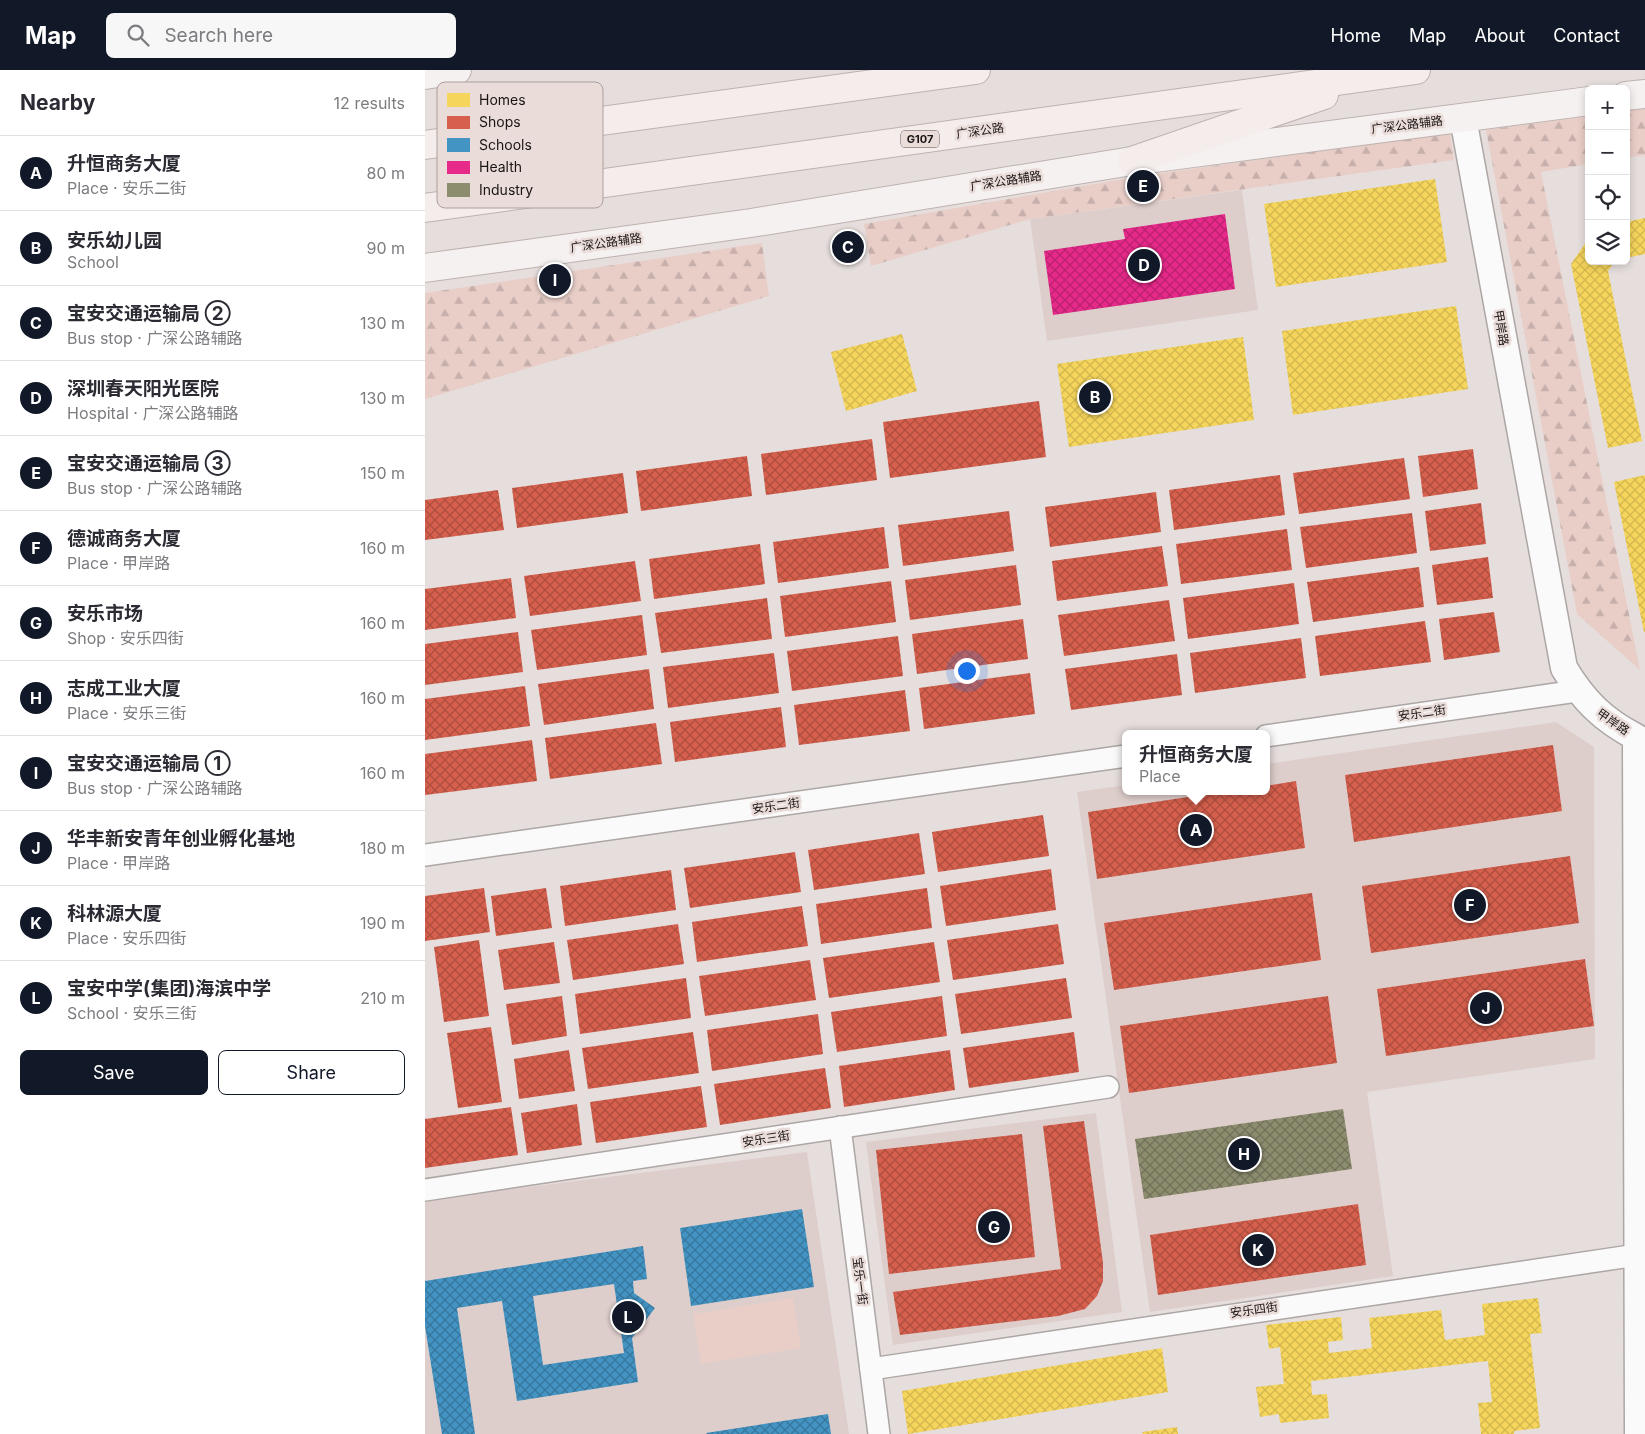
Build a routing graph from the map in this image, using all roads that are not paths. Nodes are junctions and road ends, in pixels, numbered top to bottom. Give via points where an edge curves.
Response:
1 (457, 70) edge
2 (976, 70) edge
3 (1416, 70) edge
4 (1385, 74) junction
5 (425, 75) edge
6 (1645, 94) edge
7 (1630, 96) edge
8 (1585, 102) edge
9 (1463, 118) junction
10 (603, 121) edge
11 (1132, 161) junction
12 (603, 183) edge
13 (425, 268) edge
14 (1577, 690) junction
15 (1270, 735) edge
16 (1640, 738) edge
17 (1122, 757) edge
18 (425, 855) edge
19 (1108, 1087) dead end
20 (840, 1127) junction
21 (425, 1190) edge
22 (1637, 1255) junction
23 (871, 1369) junction
24 (879, 1434) edge
25 (1637, 1434) edge

1 - 5 main road
2 - 10 highway
3 - 4 highway, 广深公路 / G107
4 - 11 highway
4 - 12 highway, 广深公路 / G107
6 - 7 main road
8 - 9 main road, 广深公路辅路
9 - 11 main road, 广深公路辅路
9 - 14 street, 甲岸路 via 1564,668
11 - 13 main road, 广深公路辅路 via 761,221
14 - 15 street, 安乐二街
14 - 16 street, 甲岸路 via 1601,716
16 - 22 street, 甲岸路
17 - 18 street, 安乐二街
19 - 20 street, 安乐三街
20 - 21 street, 安乐三街
20 - 23 street, 宝乐一街
22 - 23 street, 安乐四街
22 - 25 street, 甲岸路
23 - 24 street, 宝乐一街

